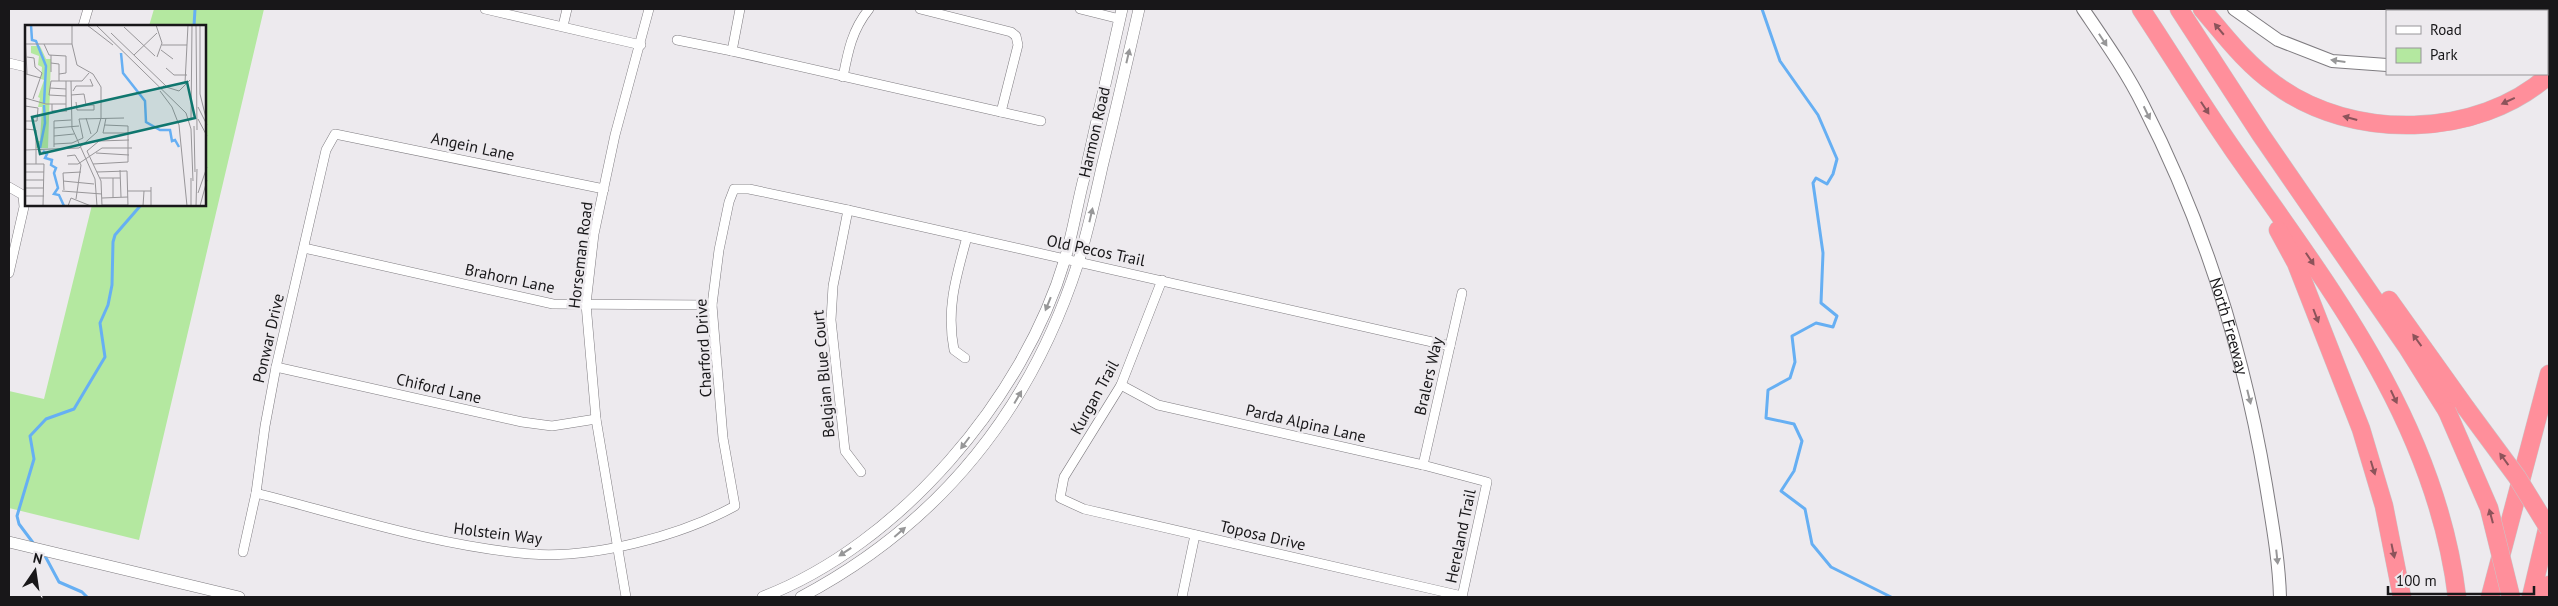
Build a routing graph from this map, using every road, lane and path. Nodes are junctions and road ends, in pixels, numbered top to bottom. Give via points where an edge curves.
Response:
1 (88, 9) edge
2 (486, 9) edge
3 (567, 9) edge
4 (648, 9) edge
5 (740, 9) edge
6 (869, 9) edge
7 (920, 9) edge
8 (1080, 9) edge
9 (1139, 9) edge
10 (2083, 9) edge
11 (2141, 9) edge
12 (2179, 9) edge
13 (2202, 9) edge
14 (2234, 9) edge
15 (1121, 14) edge
16 (83, 25) edge
17 (563, 26) junction
18 (677, 40) dead end
19 (641, 45) junction
20 (732, 51) junction
21 (9, 63) edge
22 (2386, 65) edge
23 (25, 67) edge
24 (2549, 75) edge
25 (843, 76) junction
26 (2236, 96) junction
27 (1001, 112) junction
28 (1041, 121) dead end
29 (2221, 133) junction
30 (335, 134) joint
31 (9, 187) edge
32 (604, 189) junction
33 (734, 189) joint
34 (848, 210) junction
35 (967, 237) junction
36 (304, 248) junction
37 (1065, 259) junction
38 (1079, 262) junction
39 (9, 273) edge
40 (1162, 280) junction
41 (1462, 293) dead end
42 (586, 304) junction
43 (712, 305) junction
44 (1450, 346) junction
45 (965, 358) dead end
46 (276, 367) junction
47 (2549, 374) edge
48 (1121, 385) junction
49 (596, 419) junction
50 (1423, 465) junction
51 (861, 472) dead end
52 (1487, 482) joint
53 (256, 493) junction
54 (1060, 498) joint
55 (735, 506) joint
56 (2549, 521) edge
57 (2549, 529) edge
58 (1195, 535) junction
59 (9, 542) edge
60 (617, 546) junction
61 (244, 552) dead end
62 (2549, 585) edge
63 (1462, 596) edge
64 (239, 597) edge
65 (626, 597) edge
66 (763, 597) edge
67 (801, 597) edge
68 (1182, 597) edge
69 (2280, 597) edge
70 (2402, 597) edge
71 (2457, 597) edge
72 (2490, 597) edge
73 (2510, 597) edge
74 (2531, 597) edge
75 (2546, 597) edge

1 - 16 street
2 - 17 street
3 - 17 street
4 - 19 street, Horseman Road
5 - 20 street
6 - 25 street via 851,39
7 - 27 street via 1016,36 1018,45
8 - 15 street
38 -> 9 street, Harmon Road
10 -> 69 main road, North Freeway via 2124,70 2155,130 2192,213 2217,282 2256,427
11 -> 29 highway
12 - 26 highway
24 -> 13 highway via 2519,96 2493,108 2446,122 2408,125 2369,123 2330,112 2277,86 2246,62
22 -> 14 main road via 2332,60 2278,40
15 - 37 street, Harmon Road
17 - 19 street
18 - 20 street
19 - 32 street, Horseman Road via 615,135
20 - 25 street
21 - 23 street
25 - 27 street
57 -> 26 highway, bridge via 2517,477 2296,170
73 -> 26 highway, bridge via 2489,508 2447,411
27 - 28 street
29 -> 70 highway via 2296,263 2361,429 2384,506
29 -> 71 highway via 2360,334 2385,377 2432,488
30 - 32 street, Angein Lane
30 - 36 street, Ponwar Drive via 326,150
31 - 39 street via 23,194 24,207
32 - 42 street, Horseman Road via 594,234
33 - 34 street, Old Pecos Trail via 750,189
33 - 43 street, Charford Drive via 719,250
34 - 35 street, Old Pecos Trail
34 - 51 street, Belgian Blue Court via 833,286 831,320 845,451
35 - 37 street, Old Pecos Trail
35 - 45 street via 955,279 950,326 954,350
36 - 42 street, Brahorn Lane via 553,304
36 - 46 street, Ponwar Drive
37 - 38 street, Old Pecos Trail
37 -> 66 street, Harmon Road via 1026,354 992,408 957,454 912,501 860,542 817,570
38 - 40 street, Old Pecos Trail
67 -> 38 street, Harmon Road via 828,583 894,537 968,467 1008,412 1035,367
40 - 44 street, Old Pecos Trail
40 - 48 street, Kurgan Trail
41 - 44 street, Bralers Way
42 - 43 street, Brahorn Lane
42 - 49 street, Horseman Road
43 - 55 street, Charford Drive via 723,438
44 - 50 street, Bralers Way
46 - 49 street, Chiford Lane via 522,422 552,426
46 - 53 street, Ponwar Drive
47 - 72 highway
48 - 50 street, Parda Alpina Lane via 1158,405
48 - 54 street, Kurgan Trail via 1064,477
49 - 60 street, Horseman Road
50 - 52 street, Parda Alpina Lane
52 - 63 street, Hereland Trail
53 - 60 street, Holstein Way via 450,543 531,554 565,554
53 - 61 street, Ponwar Drive
54 - 58 street, Toposa Drive via 1084,509
55 - 60 street, Holstein Way via 706,522
56 - 74 highway
58 - 63 street, Toposa Drive
58 - 68 street
59 - 64 street
60 - 65 street, Horseman Road
62 - 75 highway

